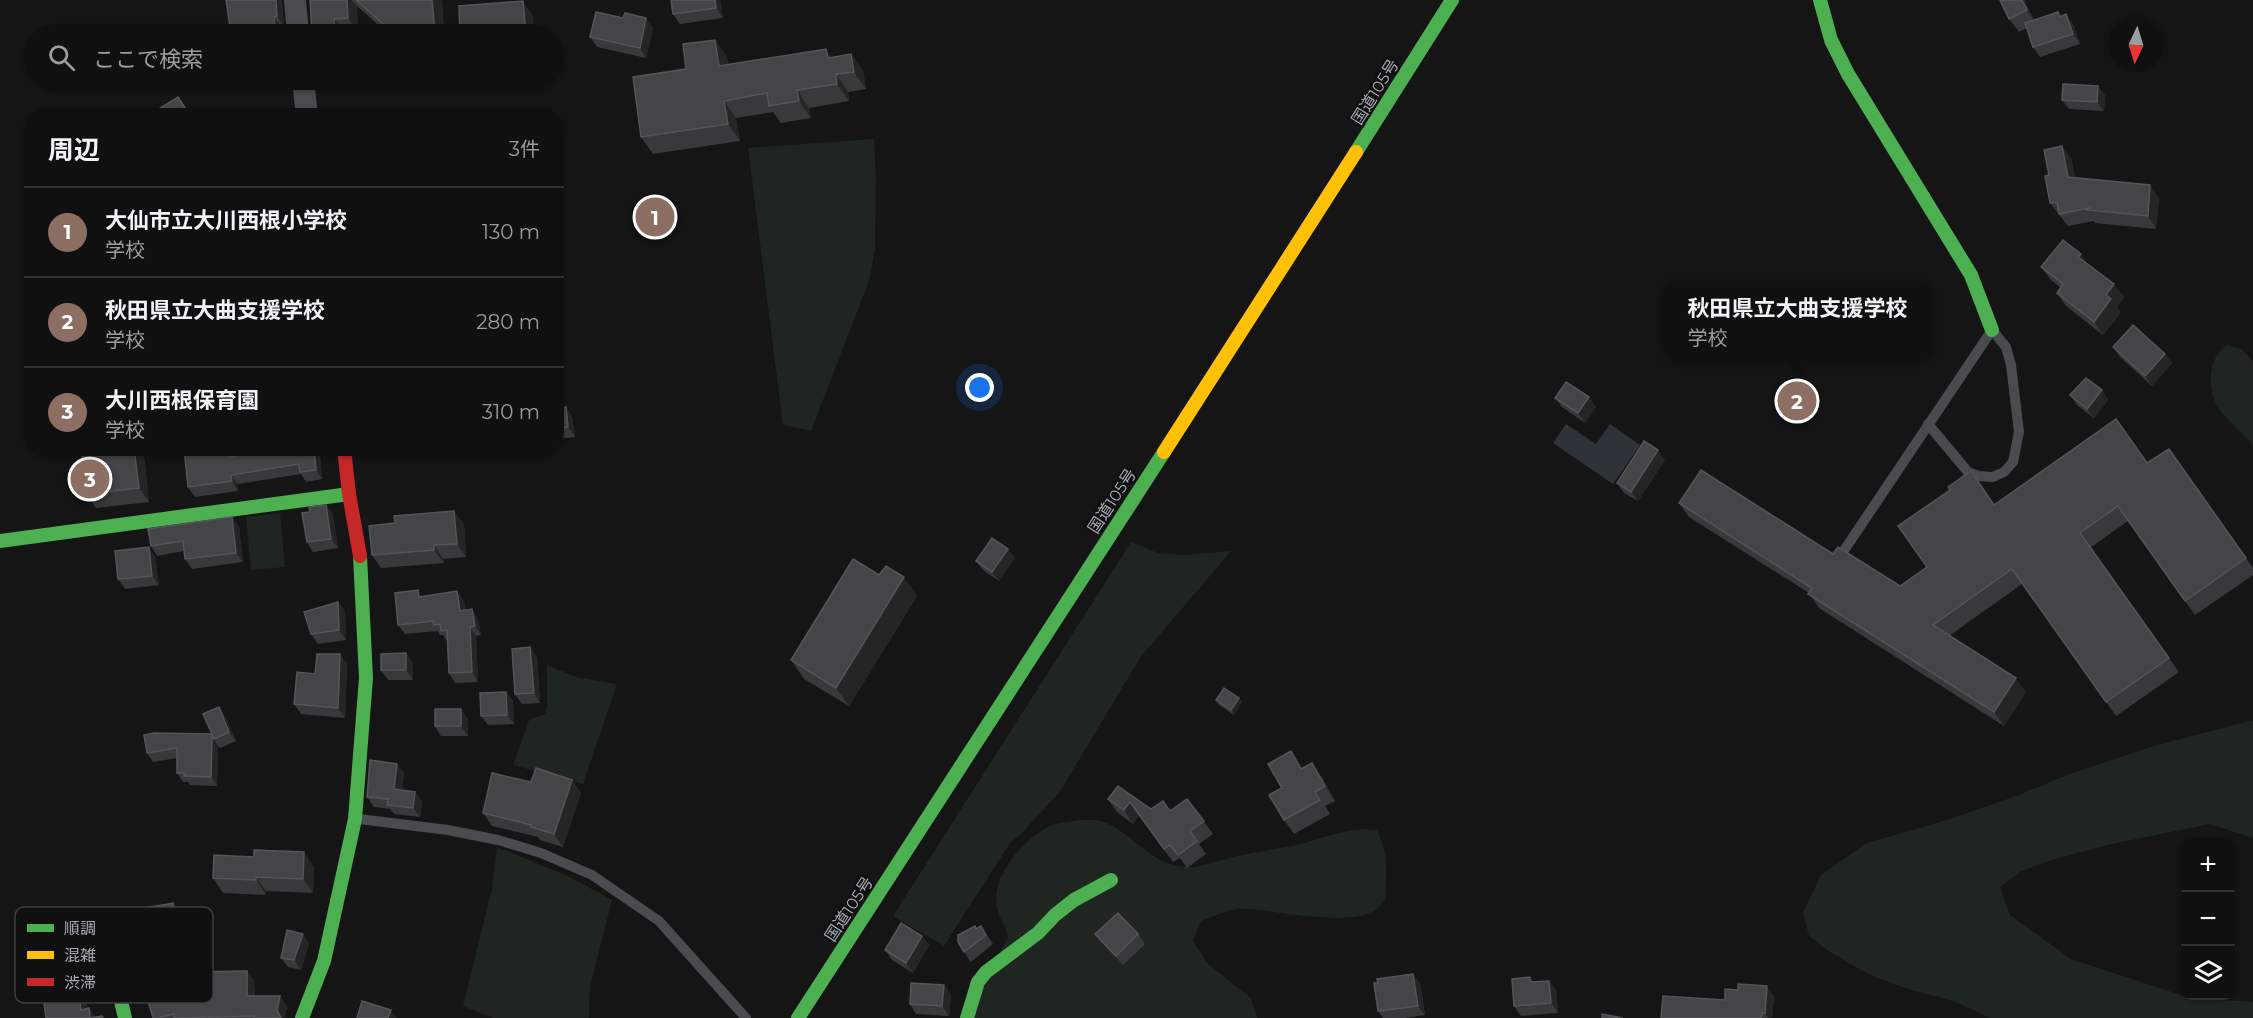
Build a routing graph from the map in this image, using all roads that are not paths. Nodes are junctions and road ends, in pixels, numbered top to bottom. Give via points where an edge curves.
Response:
1 (295, 0) edge
2 (1452, 0) edge
3 (1820, 0) edge
4 (297, 24) edge
5 (304, 90) edge
6 (306, 108) edge
7 (1992, 330) junction
8 (1928, 424) junction
9 (345, 456) edge
10 (349, 494) junction
11 (0, 541) edge
12 (1845, 549) edge
13 (355, 819) junction
14 (1111, 880) dead end
15 (121, 1003) edge
16 (125, 1018) edge
17 (302, 1018) edge
18 (746, 1018) edge
19 (798, 1018) edge
20 (967, 1018) edge

1 - 4 street
2 - 19 main road, 国道105号
3 - 7 main road via 1831,40 1848,74 1971,275
5 - 6 street
7 - 8 lane
7 - 8 lane via 2006,347 2011,365 2019,432 2013,462 1992,477 1968,472
8 - 12 lane
9 - 10 main road
10 - 11 main road
10 - 13 main road via 360,558 366,678
13 - 17 main road via 324,961
13 - 18 lane via 498,840 592,875 659,921
14 - 20 main road via 1074,900 986,972 978,982
15 - 16 main road

